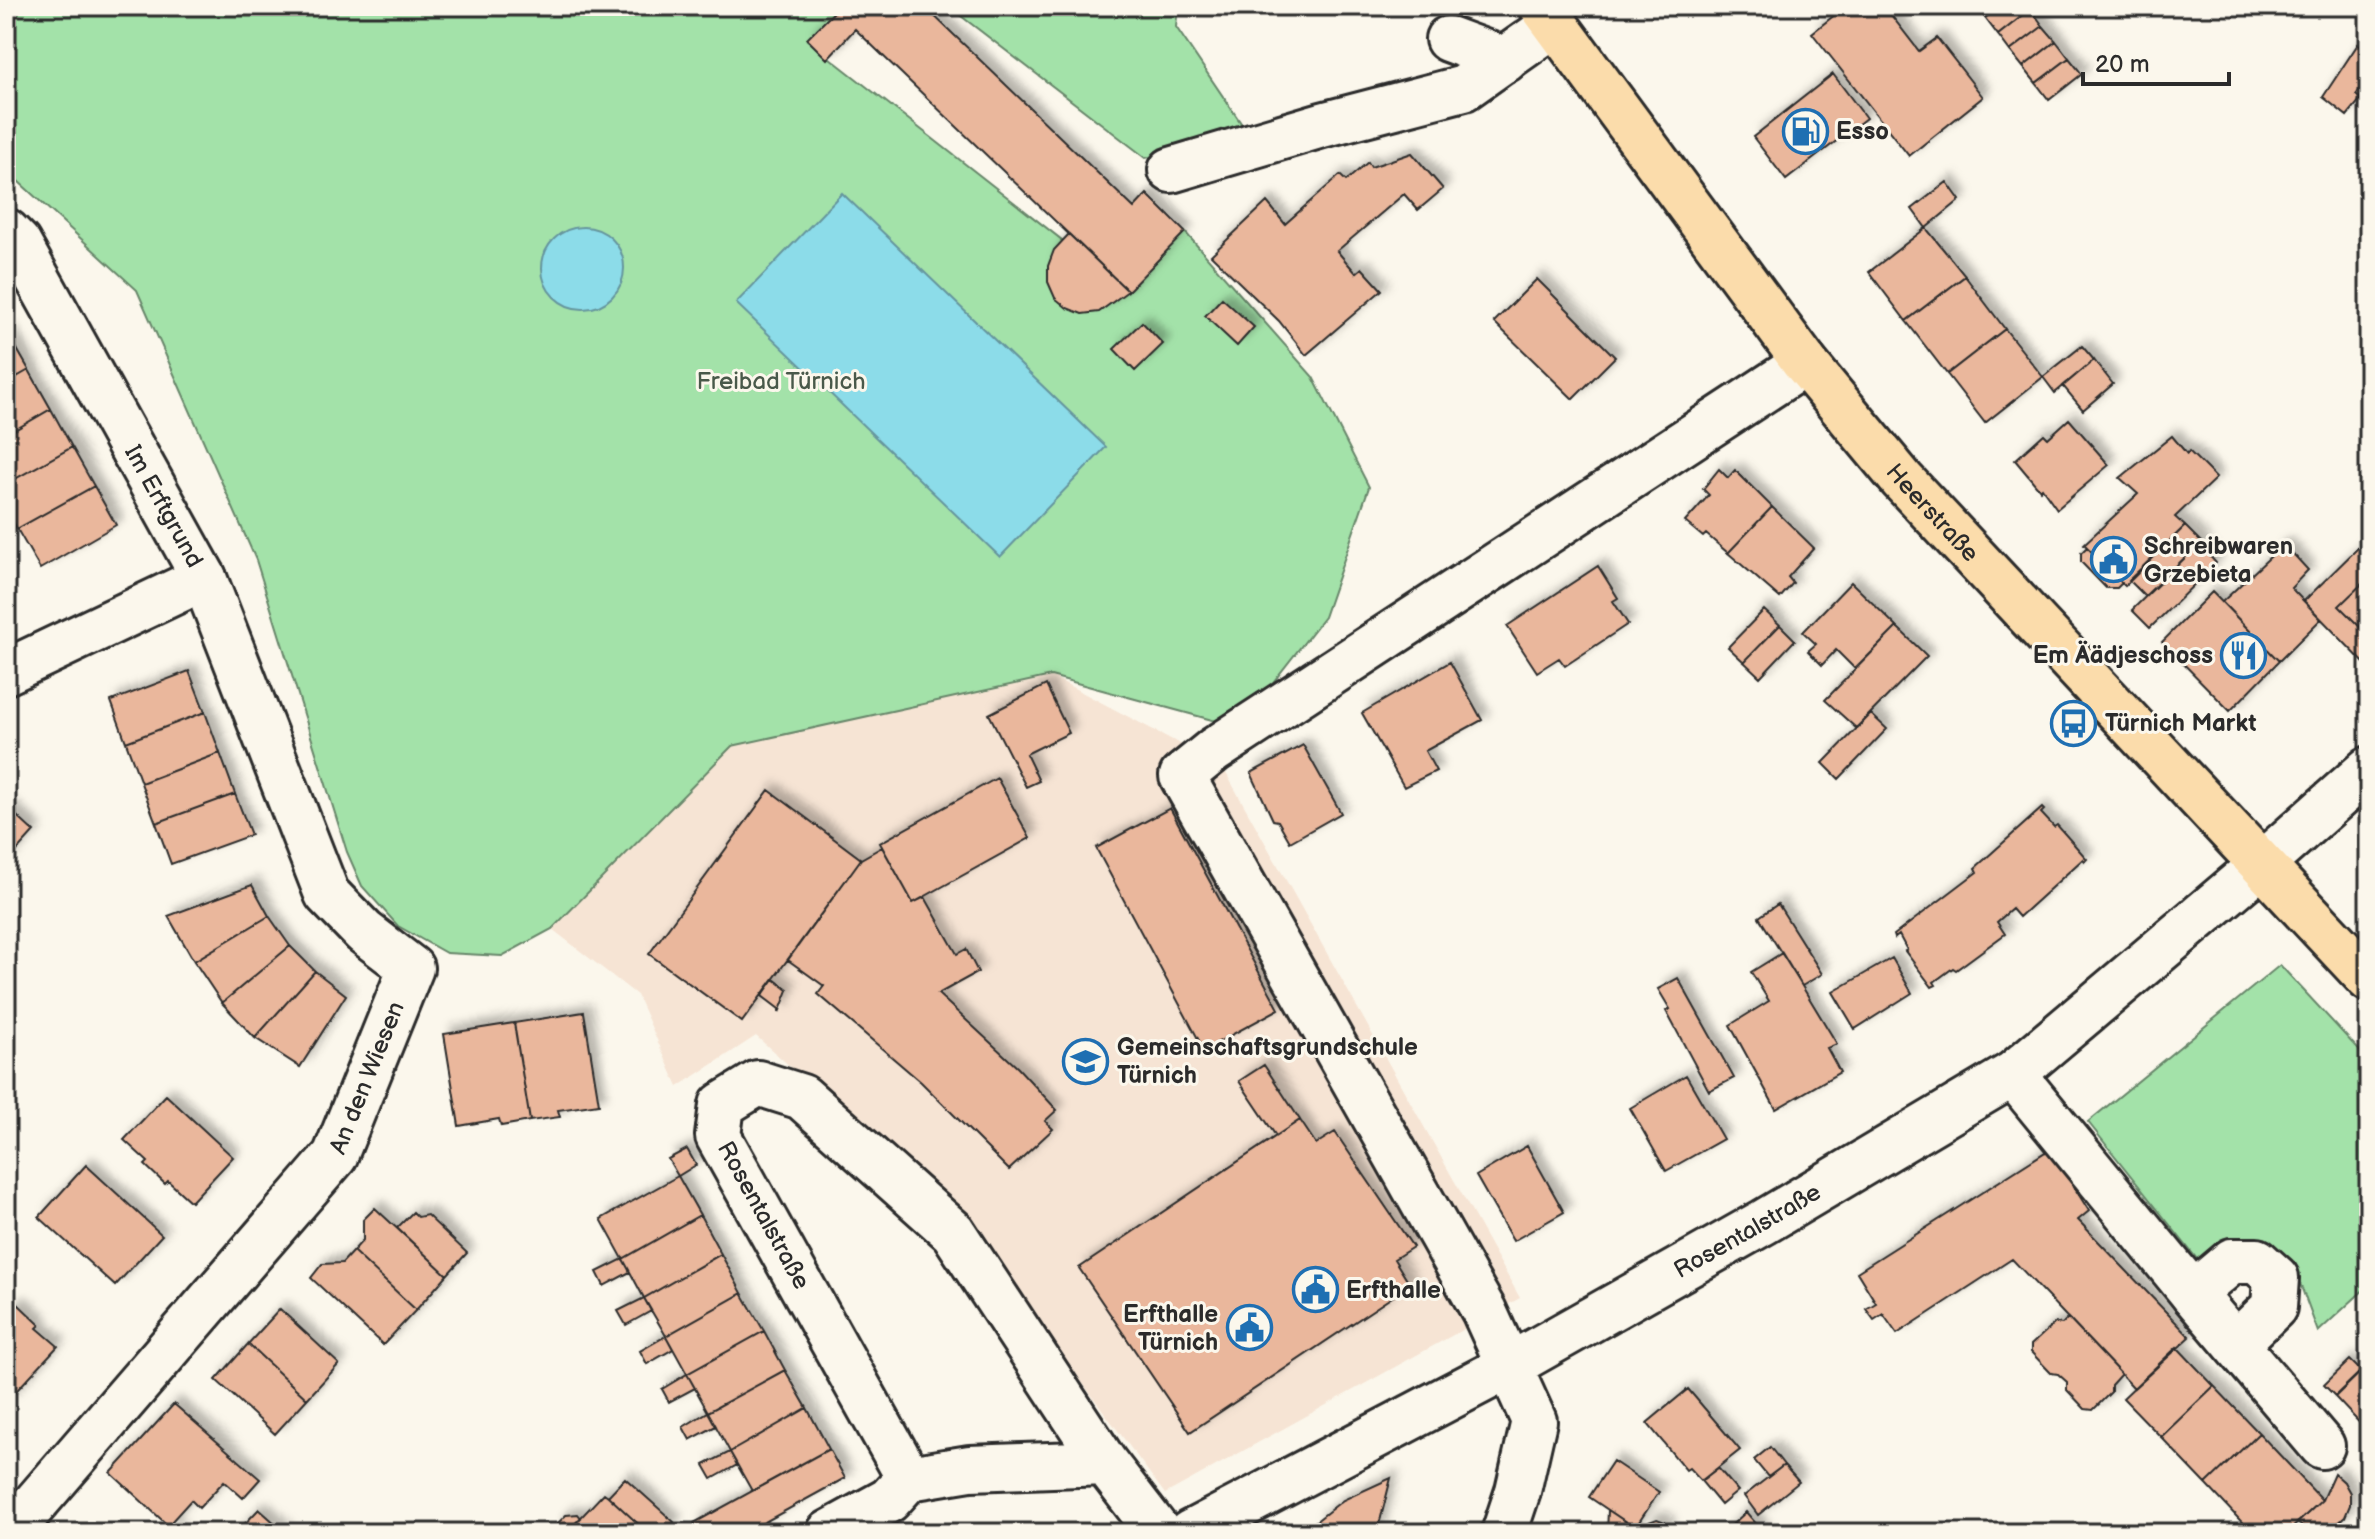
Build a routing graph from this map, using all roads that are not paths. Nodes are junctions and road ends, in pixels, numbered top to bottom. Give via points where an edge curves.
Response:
1 (1549, 15) edge
2 (1448, 39) dead end
3 (1505, 60) junction
4 (1171, 170) dead end
5 (12, 237) edge
6 (1805, 363) junction
7 (204, 578) junction
8 (6, 672) edge
9 (2369, 769) edge
10 (2262, 864) junction
11 (2369, 979) edge
12 (2013, 1074) junction
13 (2193, 1294) junction
14 (2236, 1344) junction
15 (1509, 1366) junction
16 (2322, 1446) dead end
17 (1105, 1463) junction
18 (909, 1478) junction
19 (18, 1522) edge
20 (829, 1533) edge
21 (1159, 1533) edge
22 (1190, 1533) edge
23 (1504, 1533) edge

1 - 3 street
1 - 6 main road, Heerstraße
2 - 3 street
3 - 4 street via 1464,88
5 - 7 street, Im Erftgrund
6 - 10 main road, Heerstraße via 1902,480
6 - 15 street via 1182,776 1484,1311
7 - 8 street, Im Erftgrund
7 - 19 street, An den Wiesen via 327,894 364,932 411,968 335,1156
9 - 10 street, Rosentalstraße
10 - 11 main road, Heerstraße
10 - 12 street, Rosentalstraße
12 - 13 street
12 - 15 street, Rosentalstraße
13 - 14 street
13 - 14 street via 2232,1261 2257,1261 2276,1278 2274,1307
14 - 16 street
15 - 22 street, Rosentalstraße
15 - 23 street via 1534,1421
17 - 18 street via 970,1468
17 - 18 street, Rosentalstraße via 953,1232 802,1097 758,1083 722,1105 718,1136
17 - 21 street, Rosentalstraße
18 - 20 street via 889,1500

